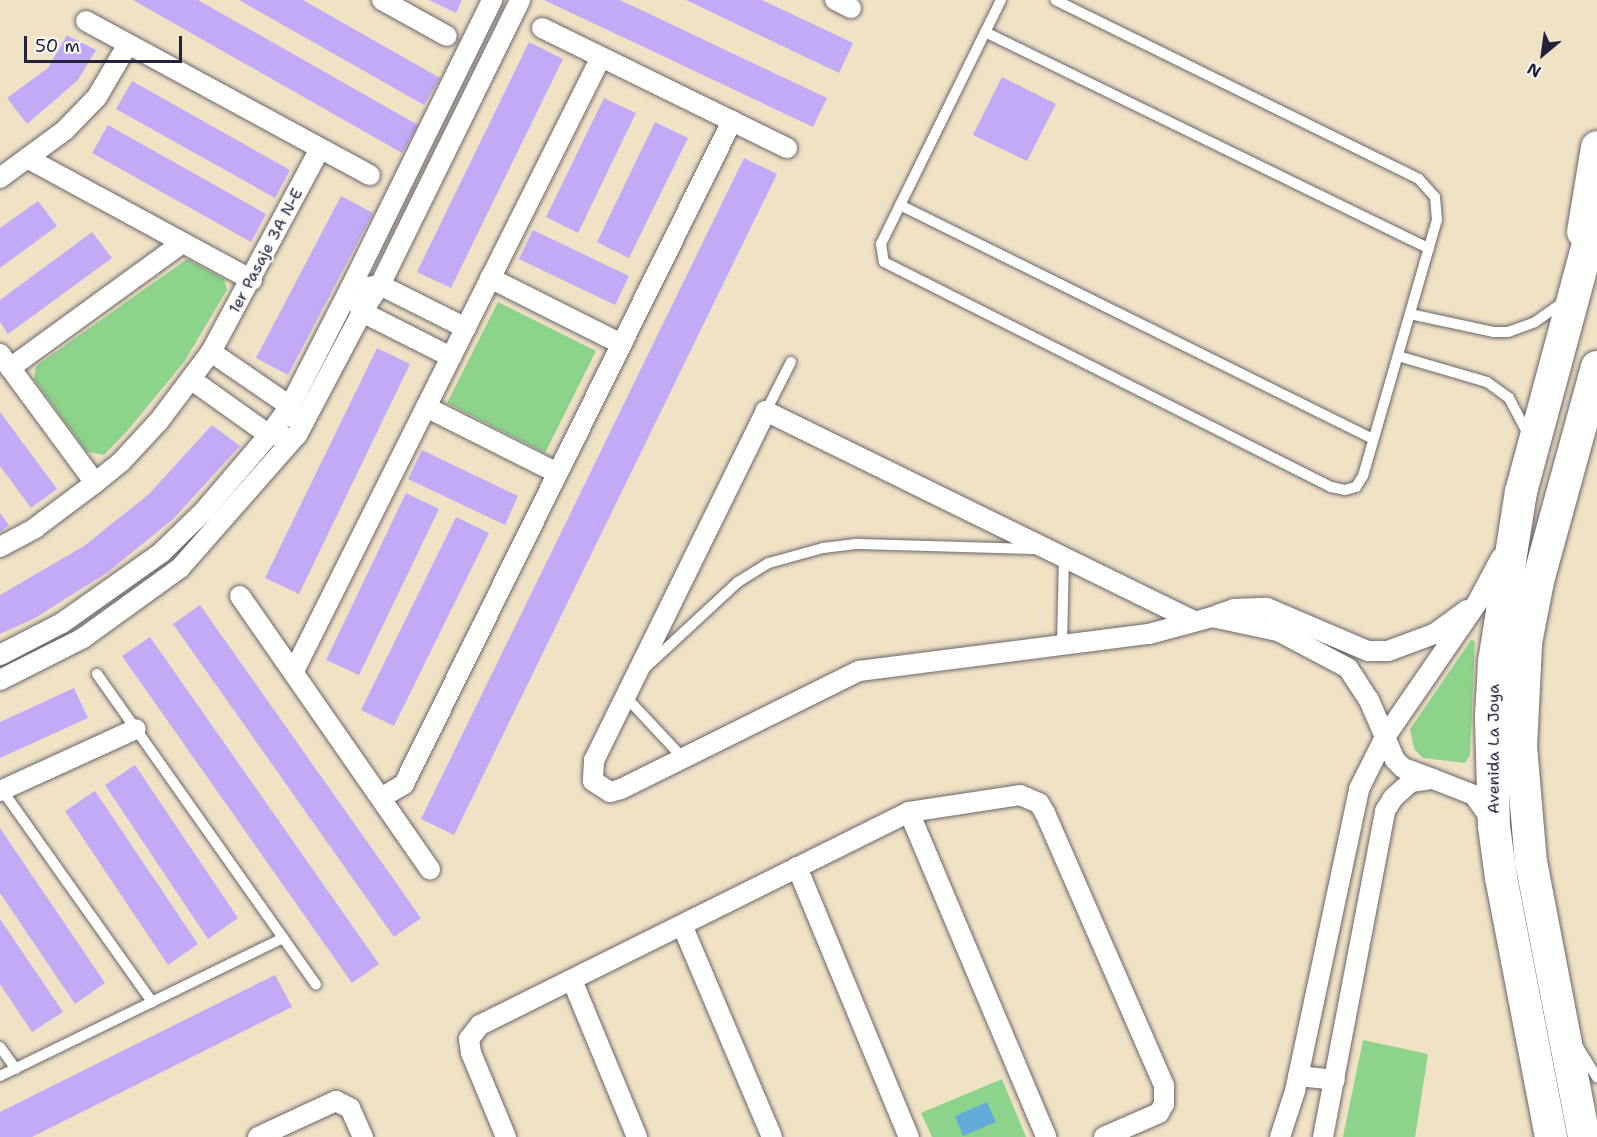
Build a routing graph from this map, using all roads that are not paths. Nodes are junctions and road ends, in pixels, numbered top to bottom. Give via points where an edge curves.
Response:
1 (492, 0) edge
2 (520, 0) edge
3 (1001, 0) edge
4 (1056, 0) edge
5 (386, 1) edge
6 (87, 21) dead end
7 (542, 28) dead end
8 (985, 32) junction
9 (447, 36) dead end
10 (128, 44) junction
11 (601, 57) junction
12 (732, 120) junction
13 (1597, 147) edge
14 (787, 148) dead end
15 (320, 149) junction
16 (27, 158) junction
17 (370, 175) dead end
18 (0, 178) edge
19 (900, 205) junction
20 (1597, 211) edge
21 (182, 243) junction
22 (1429, 249) junction
23 (490, 278) junction
24 (252, 280) junction
25 (380, 285) junction
26 (350, 289) junction
27 (1572, 294) junction
28 (362, 312) junction
29 (1410, 314) junction
30 (466, 328) junction
31 (621, 344) junction
32 (211, 352) junction
33 (1398, 356) junction
34 (451, 357) junction
35 (5, 361) edge
36 (791, 362) dead end
37 (1597, 368) edge
38 (192, 380) junction
39 (290, 406) junction
40 (426, 407) junction
41 (766, 411) junction
42 (269, 435) junction
43 (297, 435) junction
44 (1373, 440) junction
45 (1529, 455) junction
46 (557, 473) junction
47 (95, 483) junction
48 (1521, 492) junction
49 (0, 547) edge
50 (1056, 553) junction
51 (240, 596) dead end
52 (1477, 603) junction
53 (1212, 617) junction
54 (1192, 620) junction
55 (1062, 645) junction
56 (0, 655) edge
57 (294, 671) junction
58 (97, 674) dead end
59 (634, 678) junction
60 (0, 680) edge
61 (625, 696) junction
62 (136, 729) junction
63 (1385, 736) junction
64 (683, 758) junction
65 (1433, 779) junction
66 (1, 790) edge
67 (381, 798) junction
68 (909, 812) junction
69 (1494, 826) junction
70 (796, 867) junction
71 (430, 869) dead end
72 (682, 925) junction
73 (283, 938) junction
74 (572, 980) junction
75 (316, 984) dead end
76 (1554, 994) junction
77 (152, 1002) junction
78 (0, 1047) edge
79 (16, 1069) junction
80 (1298, 1076) junction
81 (0, 1077) edge
82 (1597, 1077) edge
83 (1335, 1080) junction
84 (258, 1137) edge
85 (363, 1137) edge
86 (506, 1137) edge
87 (637, 1137) edge
88 (772, 1137) edge
89 (909, 1137) edge
90 (1046, 1137) edge
91 (1104, 1137) edge
92 (1280, 1137) edge
93 (1323, 1137) edge
94 (1551, 1137) edge
95 (1584, 1137) edge

1 - 26 street
2 - 25 street
3 - 8 lane
4 - 22 lane via 1419,179 1430,188 1438,208
5 - 9 street
6 - 10 street
7 - 11 street
8 - 19 lane
8 - 22 lane
10 - 15 street
10 - 16 street via 97,97 65,130
11 - 12 street
11 - 23 street
12 - 14 street
12 - 31 street
13 - 27 main road
15 - 17 street
15 - 24 street, 1er Pasaje 3A N-E
16 - 18 street
16 - 21 street
19 - 44 lane
19 - 44 lane via 881,244 880,256 889,266 1320,481 1338,489 1356,487
20 - 27 main road
21 - 24 street
21 - 35 street
22 - 29 lane
23 - 30 street
23 - 31 street
24 - 32 street, 1er Pasaje 3A N-E
25 - 26 street
25 - 28 street
25 - 30 street
26 - 28 street
26 - 39 street
27 - 29 lane via 1535,322 1508,332
27 - 45 main road, Avenida La Joya
28 - 34 street
28 - 43 street
29 - 33 lane
30 - 34 street
31 - 46 street
32 - 38 street, 1er Pasaje 3A N-E
32 - 39 street
33 - 44 lane
33 - 45 lane via 1476,377 1498,388 1509,398 1527,429
34 - 40 street
35 - 47 street
36 - 41 lane
37 - 76 main road, Avenida La Joya via 1538,581 1522,690 1521,756 1529,851
38 - 42 street
38 - 47 street, 1er Pasaje 3A N-E via 121,462
39 - 42 street
39 - 43 street
40 - 46 street
40 - 57 street
41 - 50 street
41 - 59 street
42 - 43 street
42 - 56 street via 204,511 161,553 62,623
43 - 60 street via 180,568 83,638
45 - 48 main road, Avenida La Joya
46 - 67 street via 404,784
47 - 49 street, 1er Pasaje 3A N-E via 35,528
48 - 52 street via 1504,548
48 - 69 main road, Avenida La Joya via 1494,662
50 - 54 street
50 - 55 lane
50 - 59 lane via 856,544 823,548 770,563 738,582
51 - 57 street
52 - 53 street via 1434,634 1388,651 1368,651 1267,608 1234,609
52 - 63 street
53 - 54 street
53 - 63 street via 1278,631 1348,668 1369,700
54 - 55 street via 1158,633
55 - 64 street via 860,671
57 - 67 street
58 - 62 lane
59 - 61 street
61 - 64 lane
61 - 64 street via 594,760 593,781 599,788 610,792 621,789
62 - 66 street
62 - 73 lane
63 - 65 street via 1390,753 1403,768
63 - 80 street via 1359,789
65 - 69 street via 1474,795
65 - 83 street via 1411,783 1385,811
66 - 77 lane
67 - 71 street
68 - 70 street
68 - 90 street
68 - 91 street via 1020,795 1039,803 1164,1086 1164,1104 1159,1113
69 - 94 main road, Avenida La Joya
70 - 72 street
70 - 89 street
72 - 74 street
72 - 88 street
73 - 75 lane
73 - 77 lane
74 - 86 street via 480,1025 469,1039 471,1053
74 - 87 street
76 - 82 lane via 1575,1042
76 - 95 main road, Avenida La Joya
77 - 79 lane
78 - 79 lane
79 - 81 lane
80 - 83 street
80 - 92 street
83 - 93 street
84 - 85 street via 336,1101 350,1108

